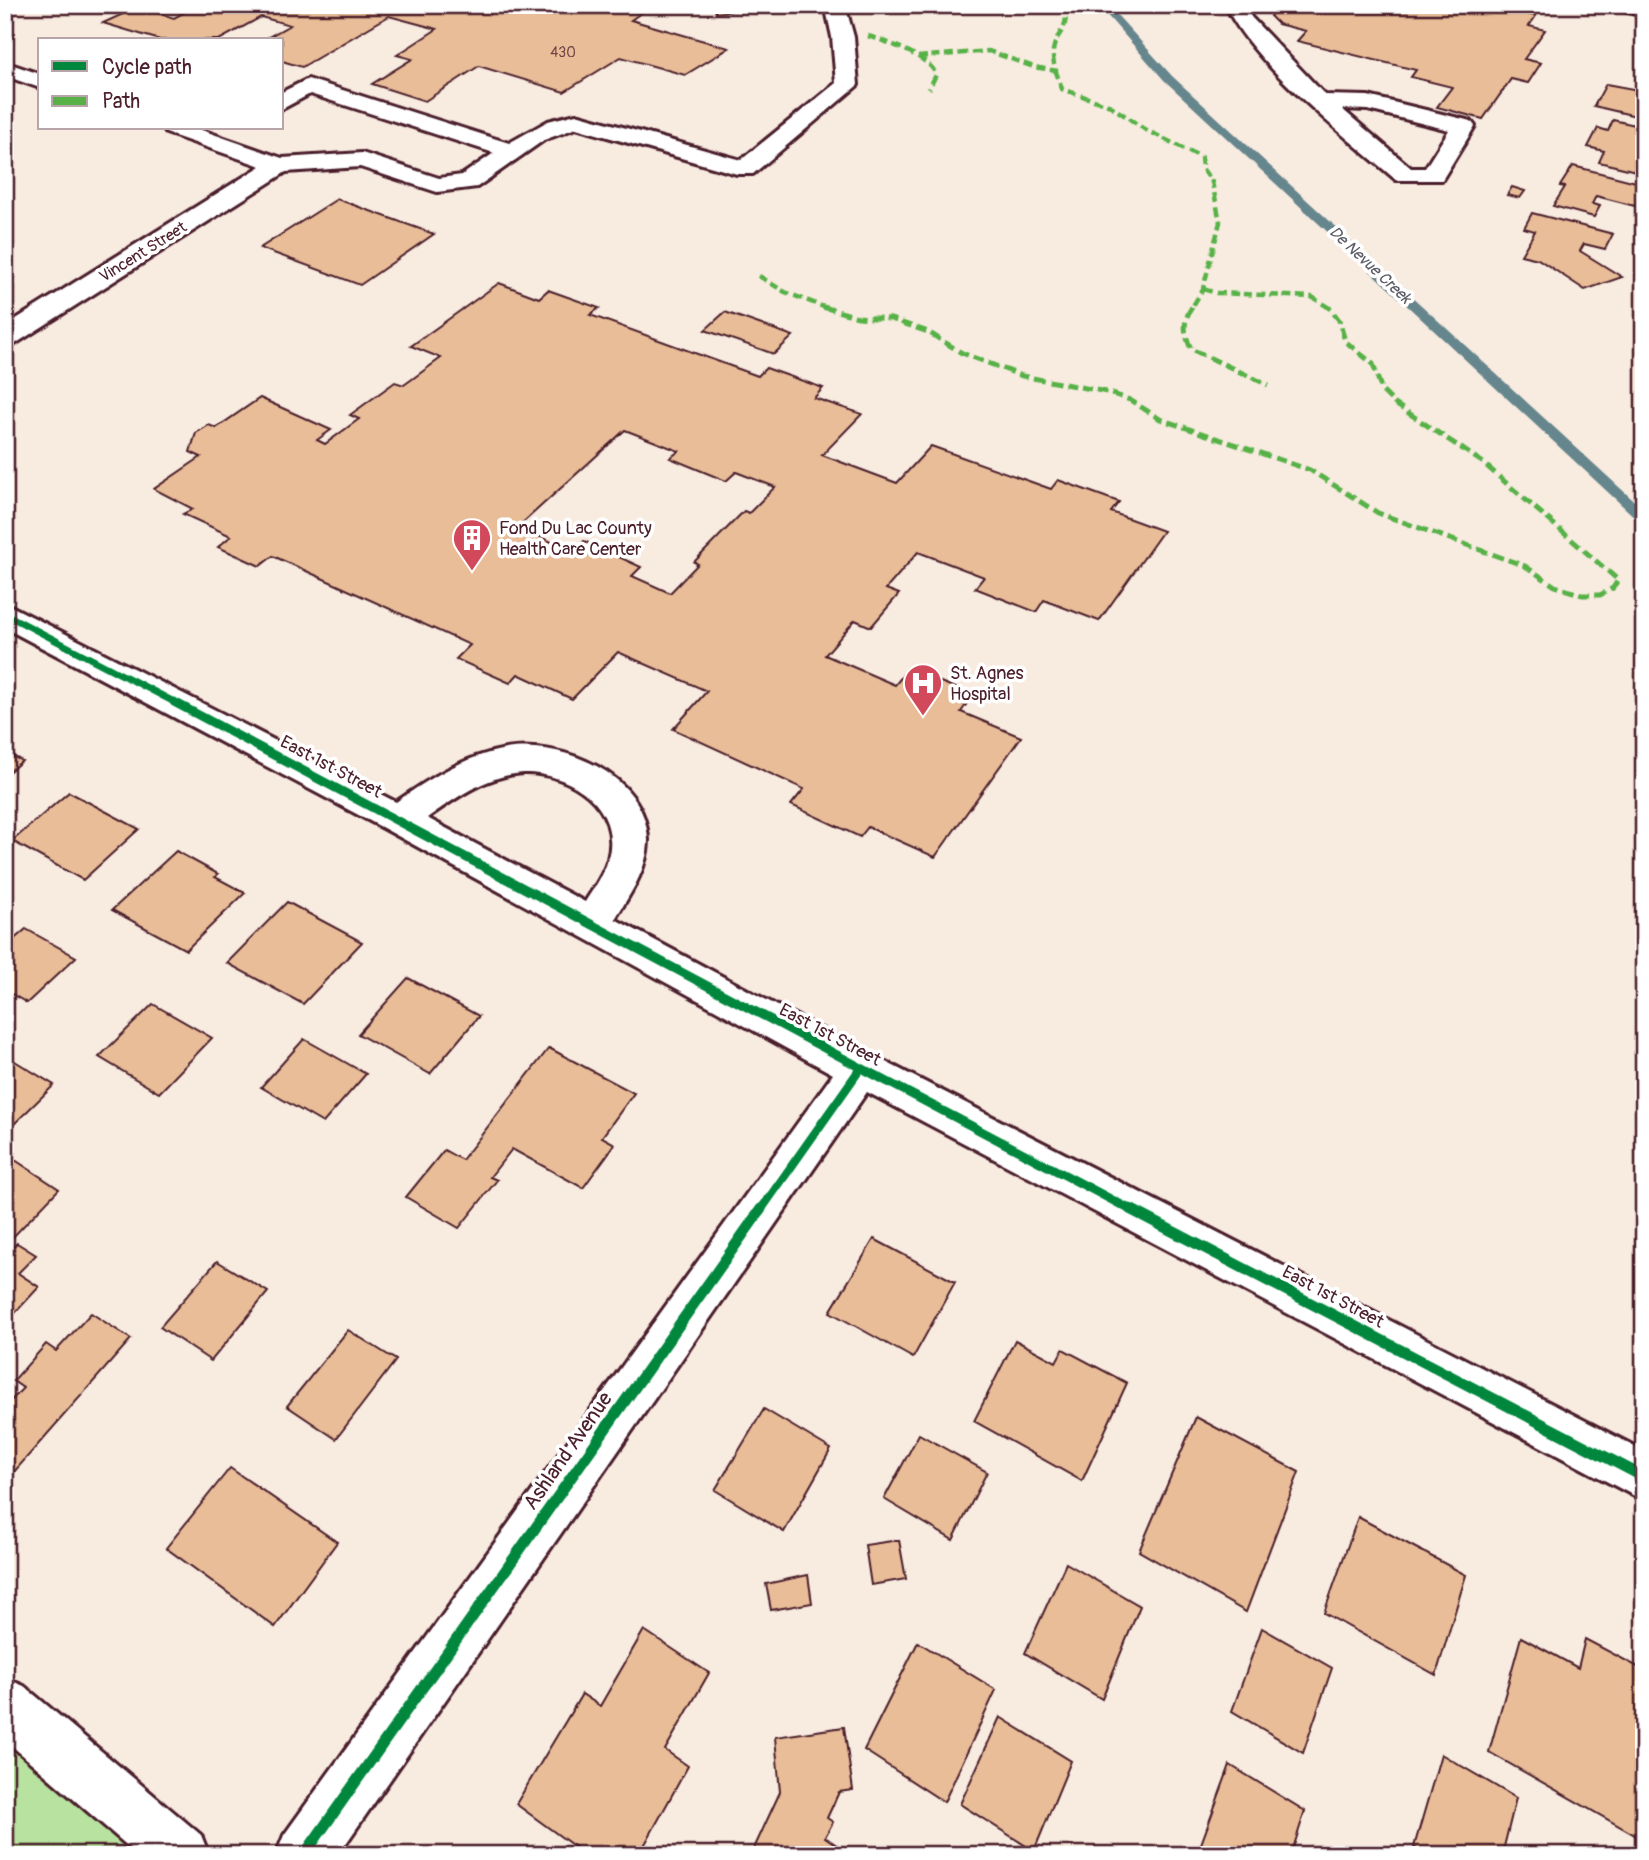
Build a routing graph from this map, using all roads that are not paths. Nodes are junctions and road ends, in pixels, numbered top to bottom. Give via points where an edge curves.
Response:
1 (835, 5) edge
2 (1235, 5) edge
3 (1624, 5) edge
4 (1644, 10) edge
5 (5, 69) edge
6 (38, 80) edge
7 (284, 101) edge
8 (1320, 102) junction
9 (180, 130) edge
10 (234, 130) edge
11 (213, 142) junction
12 (513, 152) junction
13 (280, 165) junction
14 (6, 303) edge
15 (40, 317) junction
16 (5, 338) edge
17 (5, 614) edge
18 (398, 819) junction
19 (592, 924) junction
20 (860, 1069) junction
21 (1644, 1477) edge
22 (5, 1705) edge
23 (181, 1855) edge
24 (304, 1855) edge

1 - 12 street via 847,85 745,169 576,121 536,135
2 - 8 street via 1242,19
3 - 4 street
5 - 6 street
7 - 12 street via 309,86
8 - 8 street via 1405,174 1433,175 1463,126 1368,103
9 - 11 street
10 - 11 street
11 - 13 street
12 - 13 street via 468,182 437,185 362,160
13 - 15 street, Vincent Street
14 - 15 street
15 - 16 street, Vincent Street
17 - 18 street, East 1st Street
18 - 19 street, East 1st Street
18 - 19 street via 461,777 491,765 544,761 591,780 614,798 626,817 629,835 627,858
19 - 20 street, East 1st Street
20 - 21 street, East 1st Street
20 - 24 street, Ashland Avenue
22 - 23 street

